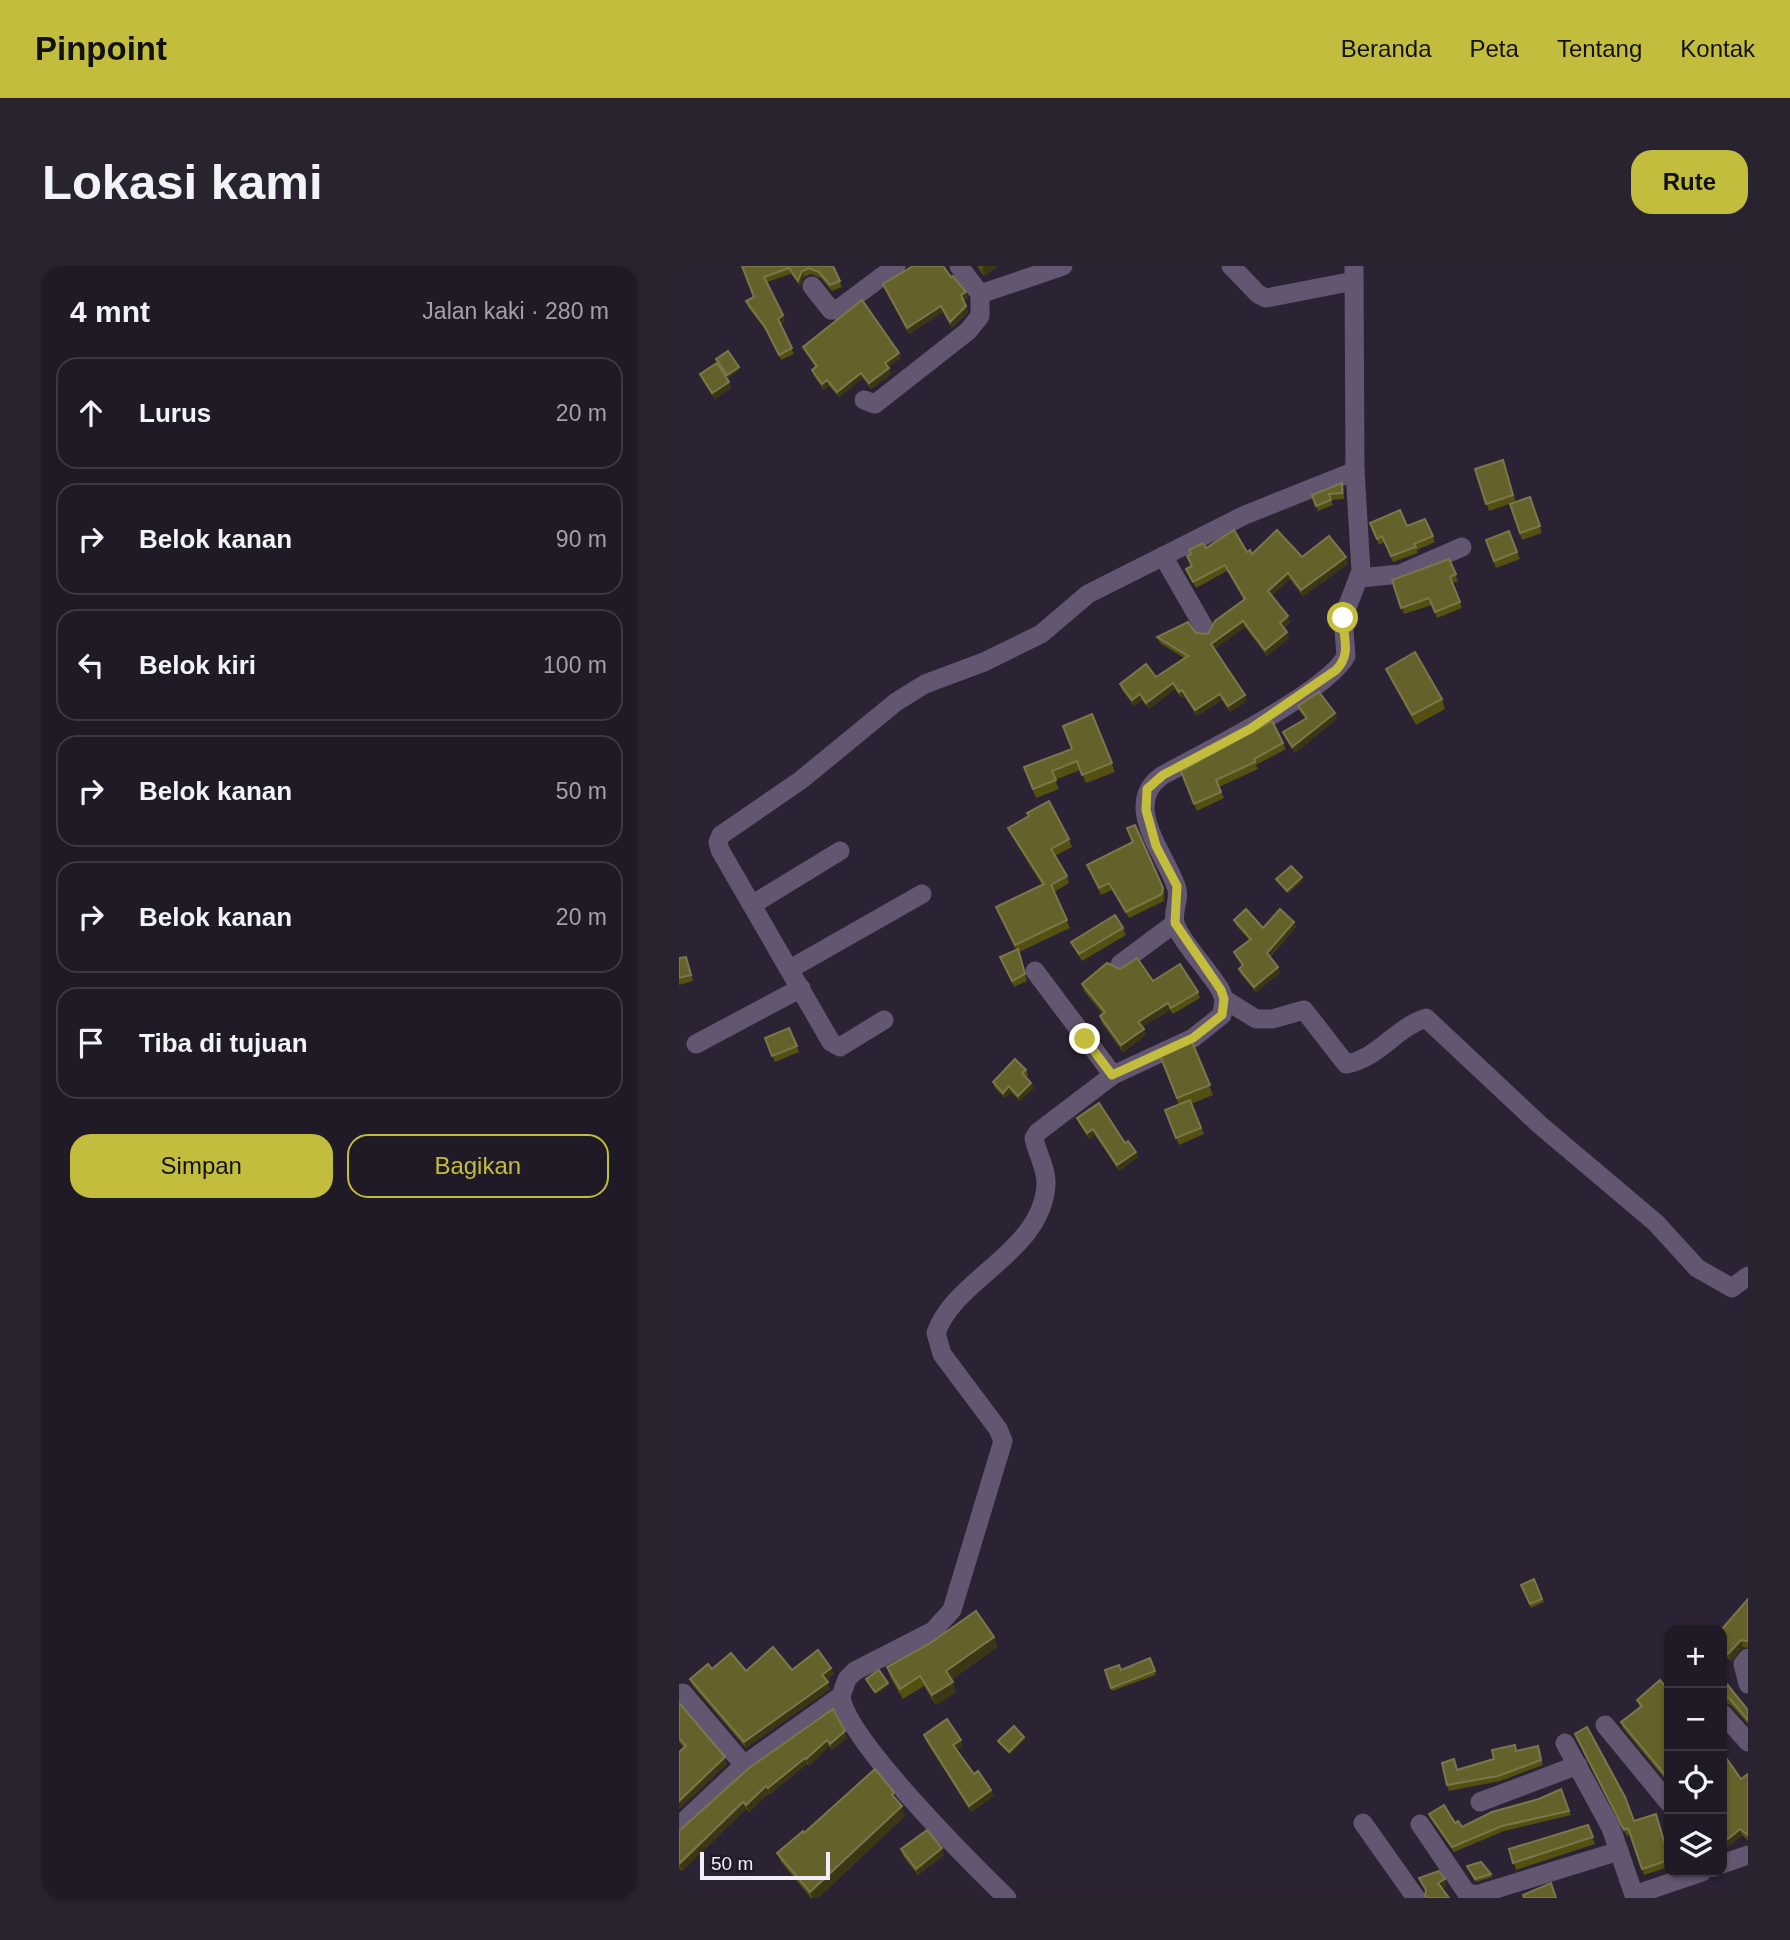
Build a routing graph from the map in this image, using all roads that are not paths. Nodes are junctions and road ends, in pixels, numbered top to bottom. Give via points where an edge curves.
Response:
1 (895, 266) edge
2 (958, 266) edge
3 (1063, 266) edge
4 (1231, 266) edge
5 (1354, 274) edge
6 (812, 286) dead end
7 (981, 294) junction
8 (864, 400) dead end
9 (1355, 471) junction
10 (1462, 547) dead end
11 (1163, 556) junction
12 (1360, 578) junction
13 (1205, 629) dead end
14 (839, 851) dead end
15 (922, 894) dead end
16 (753, 904) junction
17 (1175, 923) junction
18 (1120, 964) dead end
19 (790, 969) junction
20 (1035, 971) dead end
21 (801, 988) junction
22 (1224, 999) junction
23 (884, 1020) dead end
24 (696, 1044) dead end
25 (1112, 1075) junction
26 (1748, 1276) edge
27 (1748, 1658) edge
28 (1748, 1684) edge
29 (683, 1693) dead end
30 (841, 1696) junction
31 (1727, 1719) edge
32 (1605, 1726) dead end
33 (1565, 1742) dead end
34 (1748, 1742) edge
35 (744, 1765) junction
36 (1577, 1765) junction
37 (1664, 1797) edge
38 (1480, 1802) dead end
39 (1363, 1823) dead end
40 (1420, 1824) dead end
41 (679, 1826) edge
42 (1619, 1851) junction
43 (1748, 1854) edge
44 (1727, 1862) edge
45 (1689, 1877) edge
46 (1476, 1897) edge
47 (1635, 1897) edge
48 (1007, 1898) edge
49 (1416, 1898) edge

1 - 6 street via 837,310 827,306
2 - 7 street
3 - 7 street
4 - 5 street via 1266,298
5 - 9 street
7 - 8 street via 982,310 974,326 875,404
9 - 11 street via 1245,515
9 - 12 street
10 - 12 street via 1400,574
11 - 13 street
11 - 16 street via 1089,594 1041,634 925,684 896,702 801,780 721,835 720,850
12 - 17 street via 1343,618 1347,649 1336,670 1250,729 1163,775 1147,789 1146,810 1156,846 1177,886
14 - 16 street
15 - 19 street
16 - 19 street
17 - 18 street
17 - 22 street via 1214,977
19 - 21 street
20 - 25 street
21 - 23 street via 835,1046
21 - 24 street
22 - 25 street via 1222,1015 1209,1028
22 - 26 street via 1257,1019 1304,1010 1346,1064 1363,1062 1408,1024 1426,1018 1540,1125 1656,1223 1696,1268 1732,1289
25 - 30 street via 1038,1132 1034,1138 1046,1185 1030,1227 946,1313 936,1333 942,1354 1003,1441 952,1610 933,1631 855,1671
27 - 28 street via 1743,1664
29 - 35 street
30 - 35 street
30 - 48 street via 849,1719 872,1752
31 - 34 street
32 - 37 street
33 - 36 street
35 - 41 street
36 - 38 street
36 - 42 street
39 - 49 street
40 - 46 street via 1466,1892
42 - 46 street
42 - 47 street
43 - 44 street
45 - 47 street

